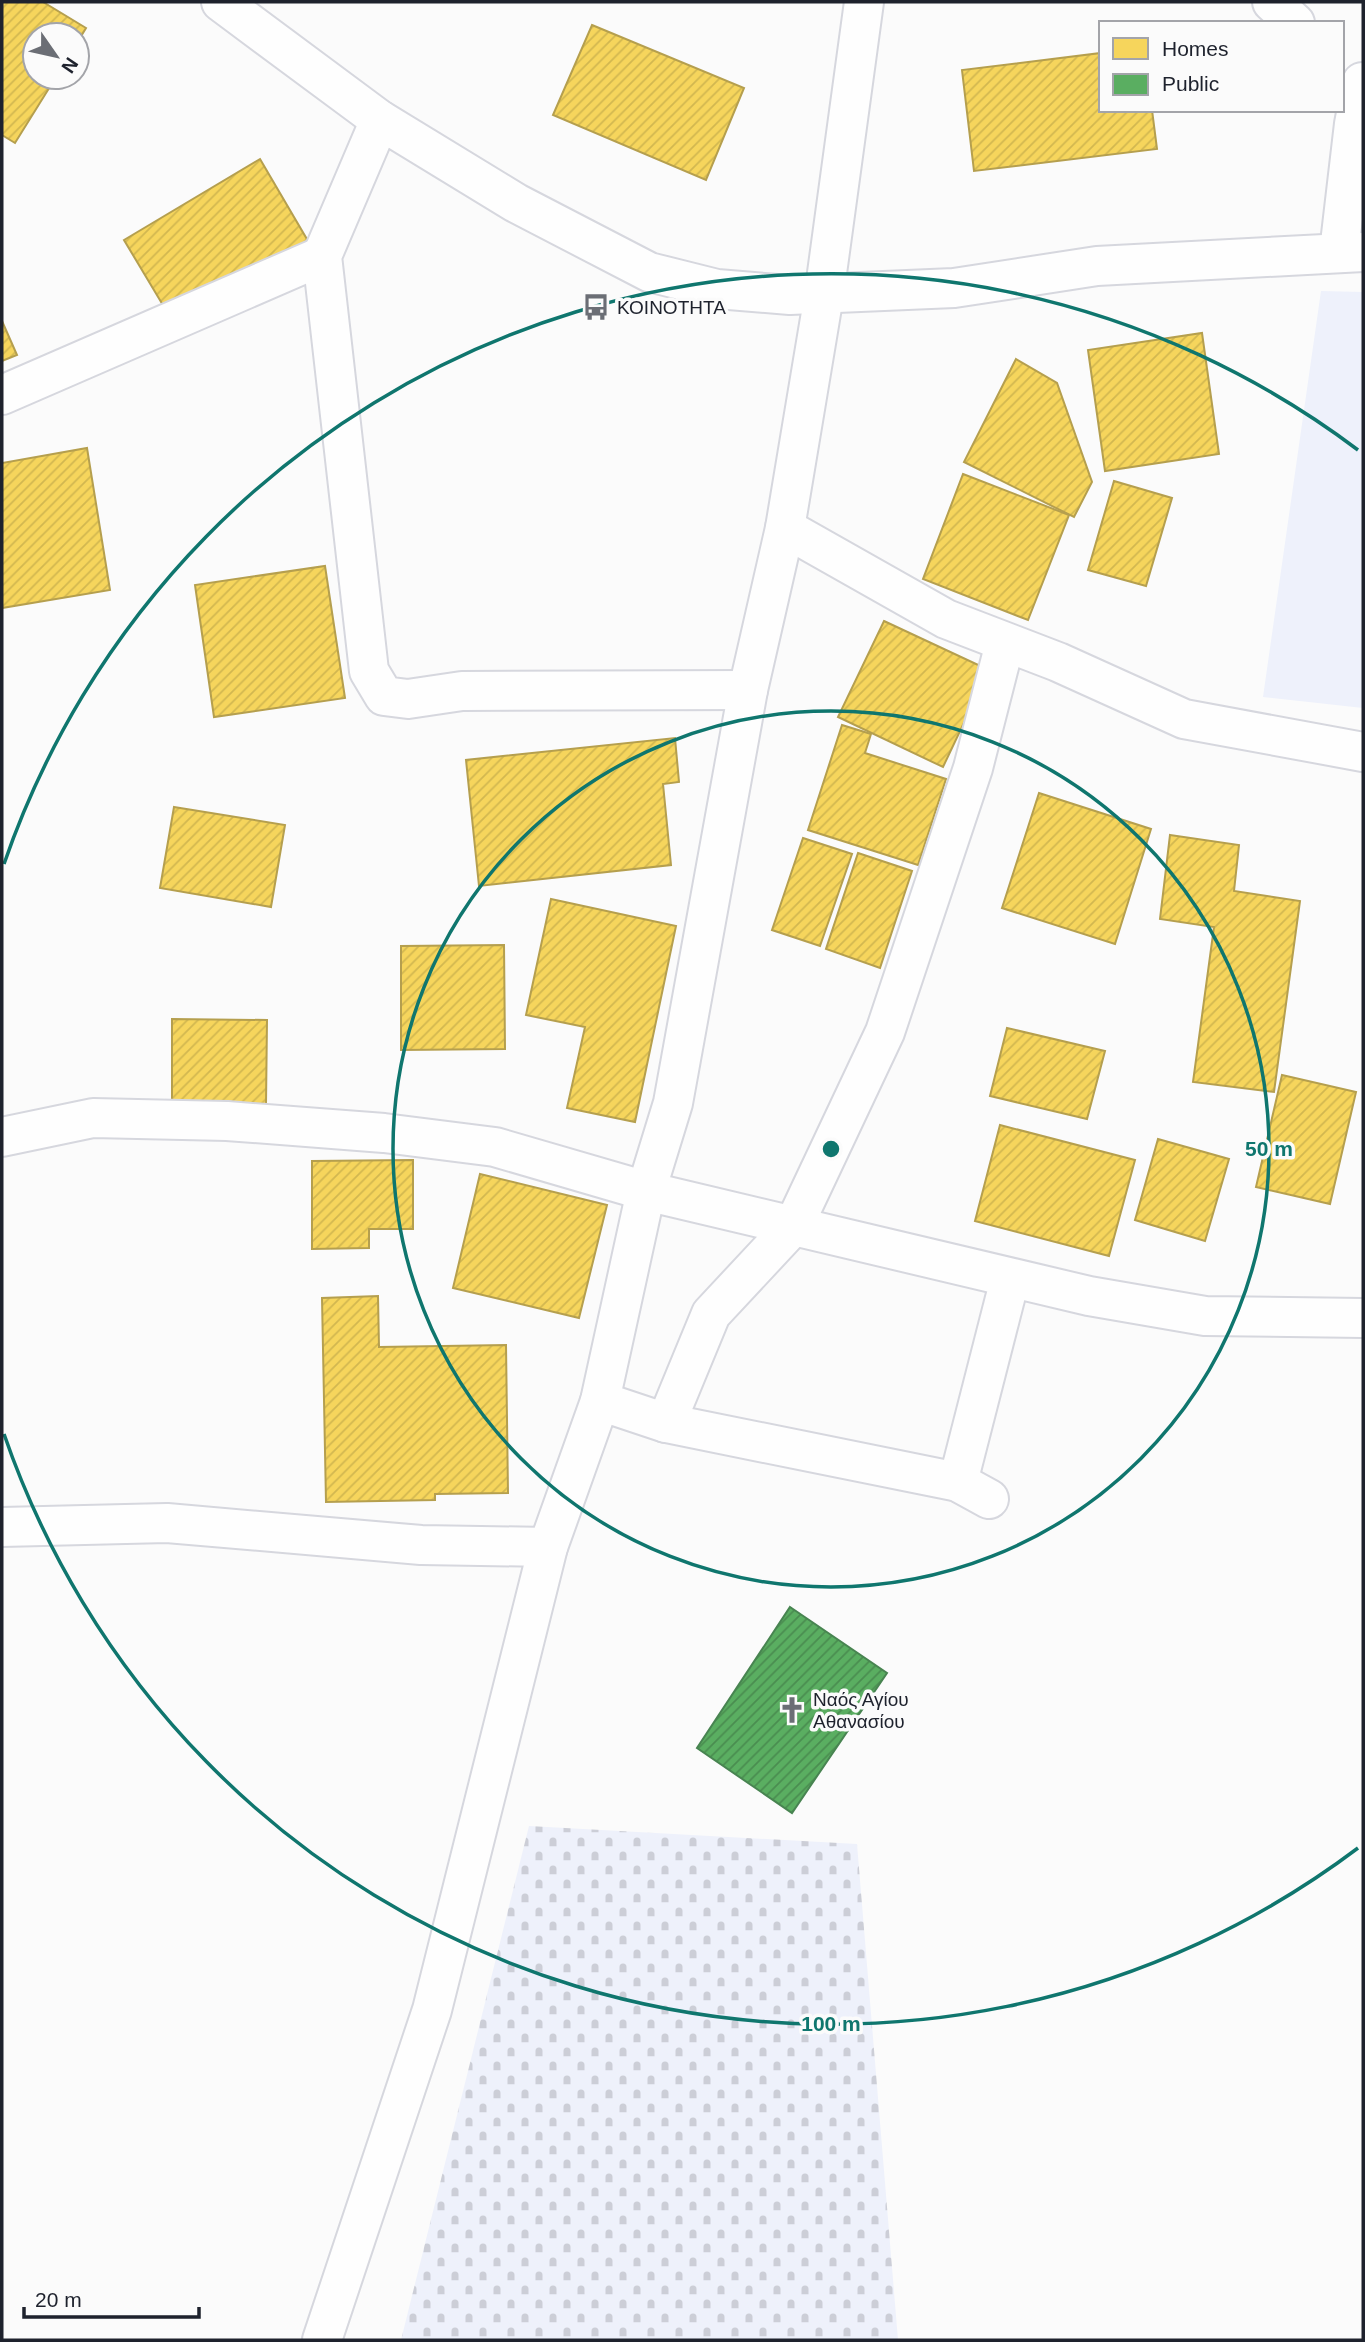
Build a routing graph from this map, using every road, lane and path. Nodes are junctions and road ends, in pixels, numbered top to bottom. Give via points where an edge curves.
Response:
1 (221, 2) edge
2 (864, 2) edge
3 (1272, 2) edge
4 (1293, 21) edge
5 (1356, 76) edge
6 (380, 120) junction
7 (1351, 252) edge
8 (321, 256) junction
9 (824, 295) junction
10 (2, 395) edge
11 (785, 528) junction
12 (1005, 643) junction
13 (748, 690) junction
14 (1363, 752) edge
15 (2, 1137) edge
16 (646, 1191) junction
17 (794, 1225) junction
18 (1010, 1279) junction
19 (1363, 1318) edge
20 (600, 1401) junction
21 (666, 1423) junction
22 (2, 1527) edge
23 (548, 1547) junction
24 (321, 2340) edge

1 - 6 street
2 - 9 street
3 - 4 street
5 - 7 street
6 - 8 street
6 - 9 street via 516,203 649,272 717,289
7 - 9 street via 1097,266 954,288
8 - 10 street
8 - 13 street via 369,671 384,696 408,699 463,691
9 - 11 street
11 - 12 street via 946,619
11 - 13 street
12 - 14 street via 1184,719
12 - 17 street via 973,768 885,1032
13 - 16 street via 673,1102
15 - 16 street via 93,1118 227,1121 384,1133 495,1147
16 - 17 street
16 - 20 street
17 - 18 street
17 - 21 street via 711,1314
18 - 19 street via 1205,1316
18 - 21 street via 974,1490
20 - 21 street
20 - 23 street
22 - 23 street via 167,1523 421,1545
23 - 24 street via 432,2010

